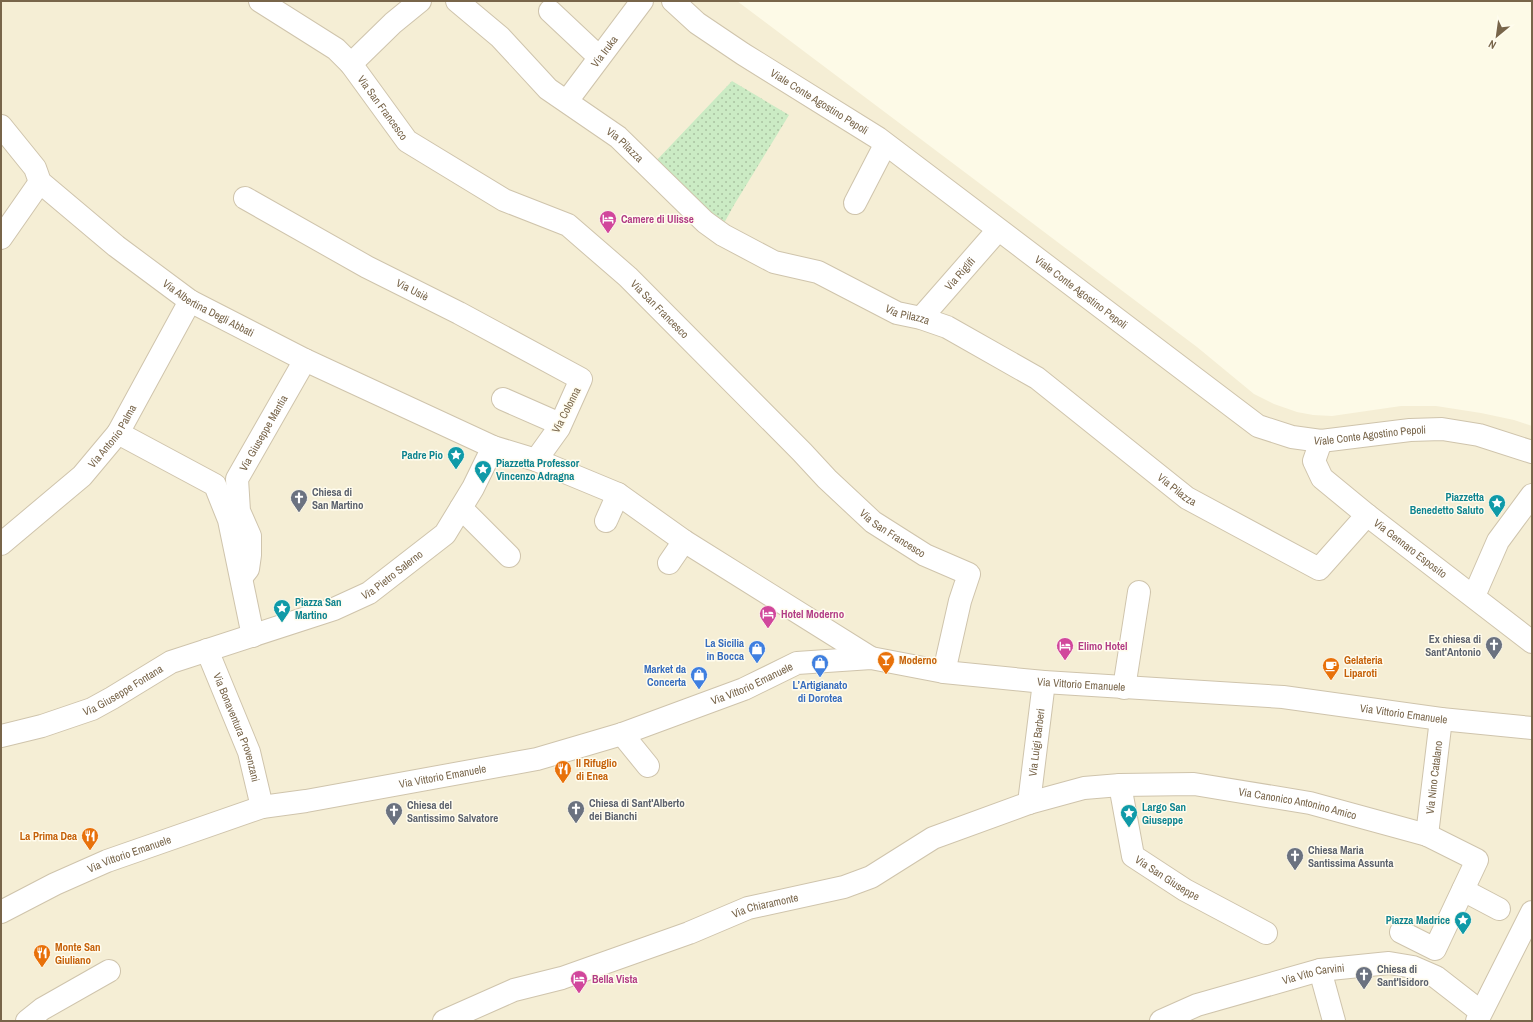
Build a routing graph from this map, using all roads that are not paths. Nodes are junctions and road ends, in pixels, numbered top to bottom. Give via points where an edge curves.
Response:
1 (260, 1) edge
2 (420, 1) edge
3 (457, 1) edge
4 (642, 1) edge
5 (673, 1) edge
6 (550, 11) dead end
7 (599, 57) junction
8 (351, 64) junction
9 (567, 101) junction
10 (1, 126) edge
11 (885, 144) junction
12 (40, 182) junction
13 (245, 198) dead end
14 (855, 203) dead end
15 (998, 230) junction
16 (1, 238) edge
17 (190, 301) junction
18 (921, 318) junction
19 (305, 360) junction
20 (581, 379) joint
21 (503, 399) dead end
22 (560, 424) junction
23 (118, 433) junction
24 (1321, 441) junction
25 (493, 447) junction
26 (1532, 452) edge
27 (536, 460) junction
28 (618, 494) junction
29 (1532, 495) edge
30 (468, 515) junction
31 (1367, 515) junction
32 (606, 521) dead end
33 (684, 541) junction
34 (1, 544) edge
35 (509, 556) dead end
36 (670, 564) dead end
37 (242, 583) junction
38 (1139, 592) dead end
39 (1474, 596) junction
40 (248, 638) junction
41 (1532, 642) edge
42 (207, 650) junction
43 (871, 658) junction
44 (944, 672) junction
45 (1044, 682) junction
46 (1124, 688) junction
47 (1442, 720) junction
48 (1532, 728) edge
49 (622, 734) junction
50 (1, 736) edge
51 (648, 766) dead end
52 (1120, 785) junction
53 (1029, 803) junction
54 (262, 807) junction
55 (1427, 836) junction
56 (1463, 890) junction
57 (1500, 910) dead end
58 (1, 912) edge
59 (1532, 912) edge
60 (1401, 932) dead end
61 (1266, 933) dead end
62 (1320, 970) junction
63 (109, 971) dead end
64 (35, 1015) edge
65 (1479, 1016) edge
66 (444, 1021) edge
67 (1161, 1021) edge
68 (1334, 1021) edge

1 - 8 street, Via San Francesco via 336,49
2 - 8 street
3 - 9 street, Via Pilazza via 500,37 548,89
4 - 7 street, Via Iruka
5 - 11 street, Viale Conte Agostino Pepoli via 697,23
6 - 7 street
7 - 9 street, Via Iruka
8 - 44 street, Via San Francesco via 407,141 504,200 568,226 628,277 826,479 873,522 925,555 969,574 960,601
9 - 18 street, Via Pilazza via 618,137 705,222 723,235 774,262 818,272 897,313
10 - 12 street, Via Albertina Degli Abbati via 35,168
11 - 14 street
11 - 15 street, Viale Conte Agostino Pepoli
12 - 16 street
12 - 17 street, Via Albertina Degli Abbati via 116,246
13 - 20 street, Via Usiè via 367,267
15 - 18 street, Via Riglifi
15 - 24 street, Viale Conte Agostino Pepoli via 1258,426 1292,437
17 - 19 street, Via Albertina Degli Abbati
17 - 23 street, Via Antonio Palma
18 - 31 street, Via Pilazza via 947,327 1037,378 1187,498 1319,569
19 - 25 street, Via Albertina Degli Abbati
19 - 37 street, Via Giuseppe Mantia via 237,480 239,511 250,536 248,569
20 - 22 street, Via Colonna via 568,412
21 - 22 street
22 - 27 street, Via Colonna
23 - 34 street, Via Antonio Palma via 82,476
23 - 37 street via 215,486 229,520
24 - 26 street, Viale Conte Agostino Pepoli via 1410,430 1442,429 1479,435
24 - 31 street, Via Gennaro Esposito via 1314,461 1322,478
25 - 27 street, Via Albertina Degli Abbati
25 - 30 street via 473,488
27 - 28 street, Via Albertina Degli Abbati
28 - 32 street
28 - 33 street, Via Albertina Degli Abbati
29 - 39 street via 1498,541
30 - 35 street
30 - 40 street, Via Pietro Salerno via 369,593 334,610
31 - 39 street, Via Gennaro Esposito
33 - 36 street
33 - 43 street, Via Albertina Degli Abbati
37 - 40 street
38 - 46 street
39 - 41 street, Via Gennaro Esposito
40 - 42 street, Via Giuseppe Fontana
42 - 50 street, Via Giuseppe Fontana via 171,662 92,709 42,726
42 - 54 street, Via Bonaventura Provenzani via 249,752
43 - 44 street, Via Vittorio Emanuele
43 - 49 street, Via Vittorio Emanuele via 798,663 744,689
44 - 45 street, Via Vittorio Emanuele
45 - 46 street, Via Vittorio Emanuele
45 - 53 street, Via Luigi Barberi
46 - 47 street, Via Vittorio Emanuele via 1283,697
47 - 48 street, Via Vittorio Emanuele
47 - 55 street, Via Nino Catalano
49 - 51 street
49 - 54 street, Via Vittorio Emanuele via 537,759
52 - 53 street, Via Chiaramonte via 1084,788
52 - 55 street, Via Canonico Antonino Amico via 1194,784 1310,803
52 - 61 street, Via San Giuseppe via 1133,856 1185,890
53 - 66 street, Via Chiaramonte via 933,838 871,877 844,887 748,908 689,933 562,978 514,990
54 - 58 street, Via Vittorio Emanuele via 107,861
55 - 56 street, Via Canonico Antonino Amico via 1478,860
56 - 57 street
56 - 60 street via 1435,949
59 - 65 street
62 - 65 street, Via Vito Carvini via 1389,962 1413,967 1436,977
62 - 67 street, Via Vito Carvini via 1197,1005
62 - 68 street
63 - 64 street

